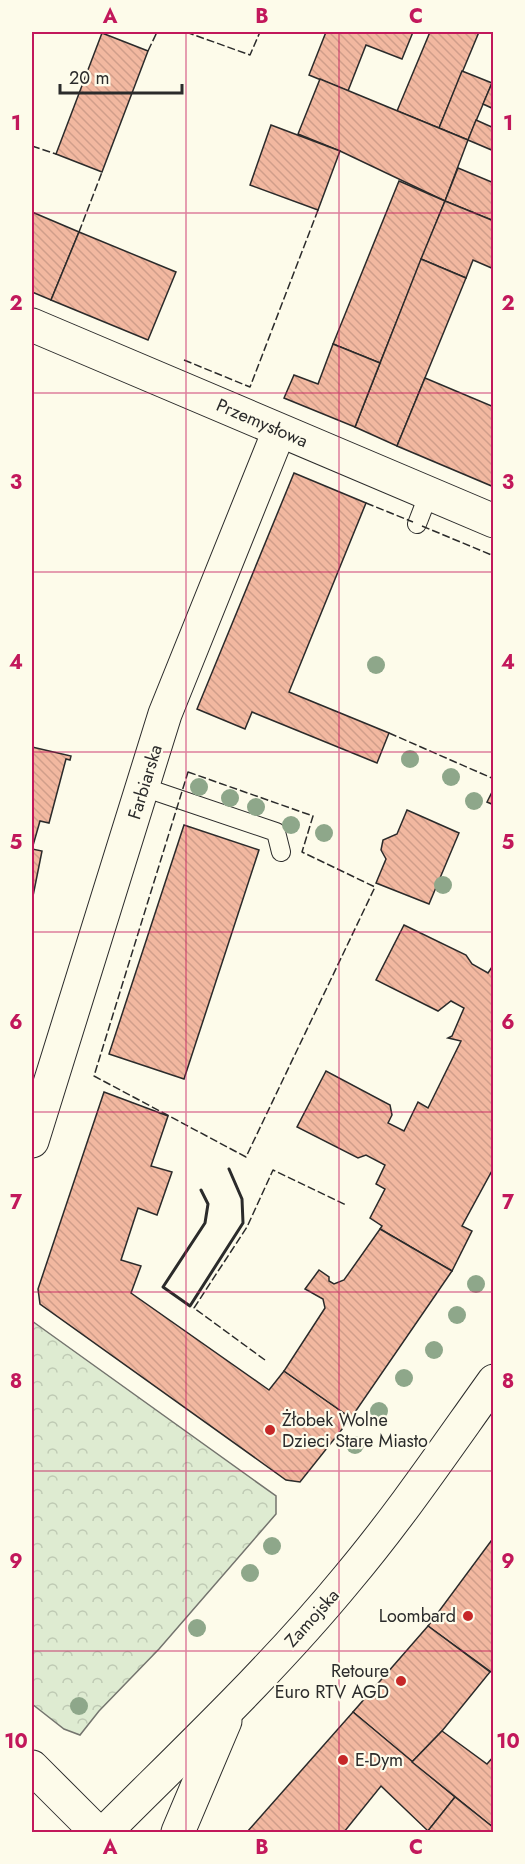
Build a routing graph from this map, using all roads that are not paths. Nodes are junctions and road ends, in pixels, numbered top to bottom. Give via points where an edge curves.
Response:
1 (32, 325) edge
2 (279, 431) junction
3 (429, 493) junction
4 (494, 520) edge
5 (417, 524) dead end
6 (143, 787) junction
7 (281, 852) dead end
8 (32, 1141) edge
9 (494, 1381) edge
10 (232, 1706) junction
11 (32, 1767) edge
12 (97, 1833) edge
13 (105, 1833) edge
14 (178, 1833) edge

1 - 2 street, Przemysłowa
2 - 3 street, Przemysłowa
2 - 6 street, Farbiarska via 165,714
3 - 4 street, Przemysłowa
3 - 5 lane
6 - 7 lane via 276,832
6 - 8 street, Farbiarska
9 - 10 street, Zamojska via 403,1509 346,1580
10 - 13 street, Zamojska
10 - 14 street
11 - 12 street

